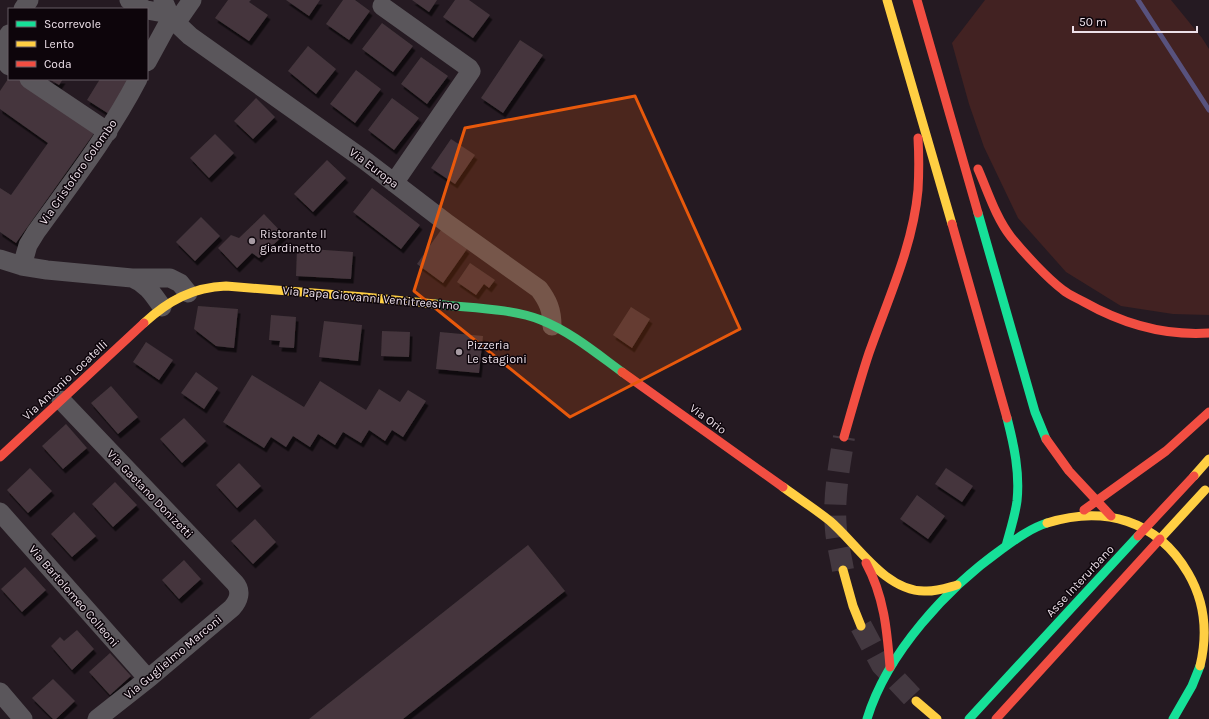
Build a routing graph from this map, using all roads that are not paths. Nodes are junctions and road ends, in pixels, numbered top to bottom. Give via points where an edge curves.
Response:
1 (129, 0) edge
2 (192, 0) edge
3 (887, 0) edge
4 (917, 0) edge
5 (921, 0) edge
6 (382, 6) dead end
7 (142, 8) edge
8 (148, 10) edge
9 (169, 13) edge
10 (936, 31) dead end
11 (8, 36) edge
12 (148, 60) edge
13 (8, 65) edge
14 (30, 80) edge
15 (138, 80) edge
16 (913, 91) junction
17 (108, 132) junction
18 (975, 159) dead end
19 (394, 183) junction
20 (0, 259) edge
21 (22, 266) junction
22 (132, 278) junction
23 (188, 293) junction
24 (162, 307) junction
25 (146, 320) joint
26 (552, 326) junction
27 (1209, 332) edge
28 (61, 400) junction
29 (1209, 412) edge
30 (844, 437) tunnel mouth
31 (0, 457) edge
32 (1209, 459) edge
33 (1207, 488) edge
34 (1097, 501) junction
35 (0, 512) edge
36 (1074, 516) junction
37 (1111, 516) junction
38 (847, 537) junction
39 (1006, 546) junction
40 (843, 570) tunnel mouth
41 (957, 585) junction
42 (239, 588) joint
43 (861, 626) tunnel mouth
44 (1209, 642) edge
45 (1203, 651) junction
46 (890, 667) junction
47 (149, 678) junction
48 (0, 692) edge
49 (916, 701) tunnel mouth
50 (1184, 702) junction
51 (23, 719) edge
52 (97, 719) edge
53 (867, 719) edge
54 (937, 719) edge
55 (969, 719) edge
56 (996, 719) edge
57 (1173, 719) edge
58 (1184, 719) edge

1 - 7 street
2 - 9 street
3 - 16 main road
4 - 34 main road via 1035,412 1046,439 1058,458
5 - 10 main road
6 - 19 street via 471,71
8 - 9 street
9 - 12 street
9 - 19 street, Via Europa via 190,36
11 - 13 street via 1,52
14 - 17 street
15 - 17 street, Via Cristoforo Colombo
16 - 30 main road via 920,154 918,193 911,233
16 - 39 main road via 1008,420 1016,459 1017,502
17 - 21 street, Via Cristoforo Colombo via 36,232 28,245
18 - 27 main road via 996,212 1011,237 1064,290 1124,322 1161,331 1194,334
19 - 26 street, Via Europa via 538,289 550,307
20 - 21 street
21 - 22 street
22 - 23 street via 170,278 180,283
22 - 24 street via 147,286
23 - 24 main road, Via Papa Giovanni Ventitreesimo
23 - 26 main road, Via Papa Giovanni Ventitreesimo via 212,286 226,286 364,297 512,312
24 - 25 main road, Via Papa Giovanni Ventitreesimo
25 - 28 main road, Via Antonio Locatelli
26 - 38 main road, Via Orio via 573,337 716,438 830,521
28 - 31 main road, Via Antonio Locatelli
28 - 42 street, Via Gaetano Donizetti
29 - 34 main road via 1166,451
32 - 55 main road, Asse Interurbano, bridge
33 - 56 main road, bridge
34 - 36 main road
34 - 37 main road
35 - 47 street, Via Bartolomeo Colleoni
36 - 37 main road
36 - 39 main road via 1032,529
37 - 45 main road via 1136,523 1152,532 1165,541 1180,558 1197,588 1203,607
38 - 41 main road, Via Orio via 878,570 905,586 917,591 934,591
38 - 46 main road, Via Orio via 863,558 880,592
39 - 41 main road
40 - 43 main road
41 - 46 main road
42 - 47 street, Via Guglielmo Marconi via 238,600 232,608
44 - 45 main road
45 - 50 main road
46 - 53 main road
47 - 52 street, Via Guglielmo Marconi
48 - 51 street
49 - 54 main road
50 - 57 main road
50 - 58 main road

